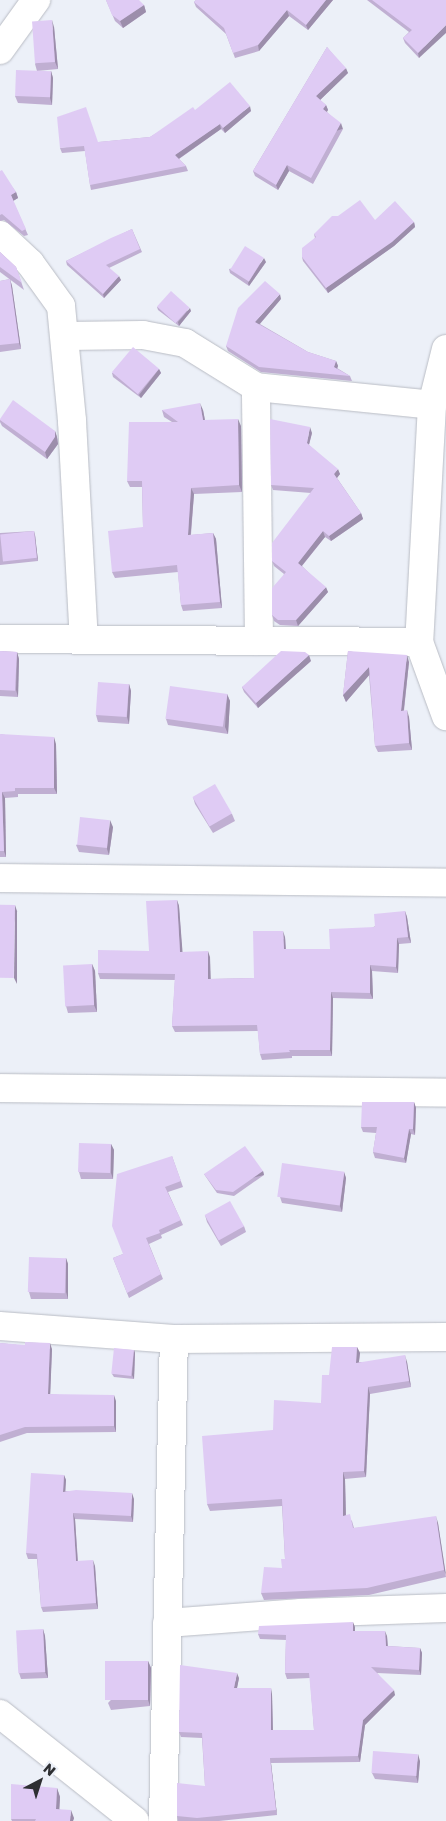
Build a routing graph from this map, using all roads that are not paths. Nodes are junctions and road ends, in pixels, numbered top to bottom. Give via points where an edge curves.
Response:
1 (36, 0) edge
2 (0, 50) edge
3 (0, 235) edge
4 (66, 336) junction
5 (446, 349) edge
6 (256, 387) junction
7 (432, 405) junction
8 (0, 640) edge
9 (84, 640) junction
10 (259, 641) junction
11 (419, 642) junction
12 (446, 716) edge
13 (0, 878) edge
14 (446, 883) edge
15 (0, 1088) edge
16 (446, 1093) edge
17 (0, 1326) edge
18 (446, 1337) edge
19 (174, 1338) junction
20 (446, 1608) edge
21 (167, 1623) junction
22 (0, 1714) edge
23 (135, 1821) edge
24 (163, 1821) edge

1 - 2 street
3 - 4 street via 48,285 61,306
4 - 6 street via 143,335 185,343
4 - 9 street
5 - 7 street
6 - 7 street
6 - 10 street
7 - 11 street
8 - 9 street
9 - 10 street
10 - 11 street
11 - 12 street
13 - 14 street
15 - 16 street
17 - 19 street
18 - 19 street
19 - 21 street
20 - 21 street via 300,1613
21 - 24 street
22 - 23 street

